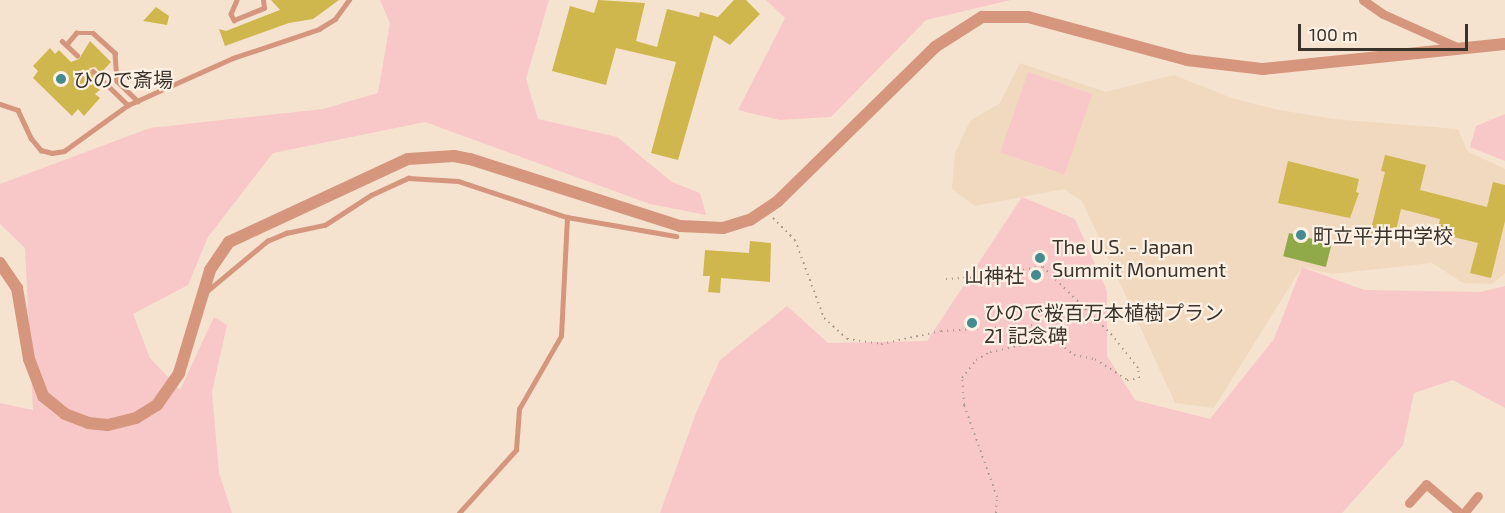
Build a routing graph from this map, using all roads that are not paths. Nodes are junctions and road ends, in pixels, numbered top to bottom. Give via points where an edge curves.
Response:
1 (237, 0) edge
2 (262, 0) edge
3 (349, 0) edge
4 (1363, 0) edge
5 (1505, 45) edge
6 (1461, 49) junction
7 (77, 55) dead end
8 (93, 71) dead end
9 (138, 101) junction
10 (0, 104) edge
11 (128, 105) junction
12 (567, 218) junction
13 (676, 236) dead end
14 (0, 263) edge
15 (202, 296) junction
16 (1434, 476) dead end
17 (1426, 484) junction
18 (1478, 496) dead end
19 (1409, 503) dead end
20 (459, 513) edge
21 (1462, 513) edge

1 - 2 lane via 231,14 234,20 264,8
3 - 9 lane via 335,19 319,29 233,57
4 - 6 street via 1383,14
5 - 6 street
6 - 15 street via 1263,69 1186,60 1028,17 982,17 935,47 766,211 723,228 691,228 470,159 408,159 229,242 210,270
7 - 9 lane via 64,43 76,33 93,33 115,53 117,81
8 - 11 lane
9 - 11 lane
10 - 11 lane via 18,110 31,138 41,150 52,153 64,151
12 - 13 lane
12 - 15 lane via 469,183 408,178 371,195 326,225 286,233 267,242
12 - 20 lane via 561,336 519,409 516,450
14 - 15 street via 17,288 29,359 44,396 65,414 88,423 108,425 136,418 157,405 179,373
16 - 17 street
17 - 19 street
17 - 21 street
18 - 21 street

